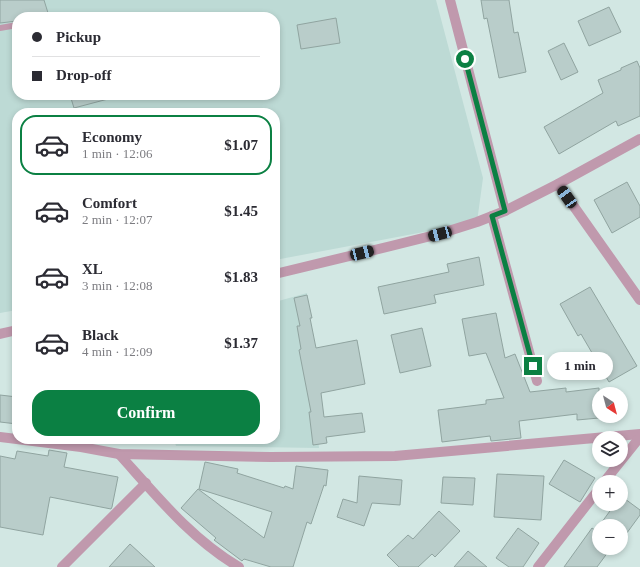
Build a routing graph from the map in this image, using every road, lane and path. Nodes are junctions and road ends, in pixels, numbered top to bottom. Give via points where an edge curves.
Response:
1 (450, 0) edge
2 (12, 26) edge
3 (0, 28) edge
4 (640, 139) edge
5 (558, 184) junction
6 (505, 211) junction
7 (492, 216) junction
8 (280, 273) edge
9 (640, 300) edge
10 (12, 331) edge
11 (0, 334) edge
12 (537, 381) dead end
13 (640, 434) edge
14 (0, 437) edge
15 (640, 437) edge
16 (12, 438) edge
17 (57, 444) edge
18 (119, 454) junction
19 (610, 475) edge
20 (146, 483) junction
21 (592, 498) edge
22 (62, 567) edge
23 (239, 567) edge
24 (538, 567) edge

1 - 6 street
2 - 3 lane
4 - 5 street
5 - 6 street
5 - 9 street
6 - 7 street
7 - 8 street via 433,236
7 - 12 street
10 - 11 street
13 - 18 street via 395,456
14 - 16 street
15 - 19 street
17 - 18 street
18 - 20 street
20 - 22 street
20 - 23 street via 192,532
21 - 24 street

